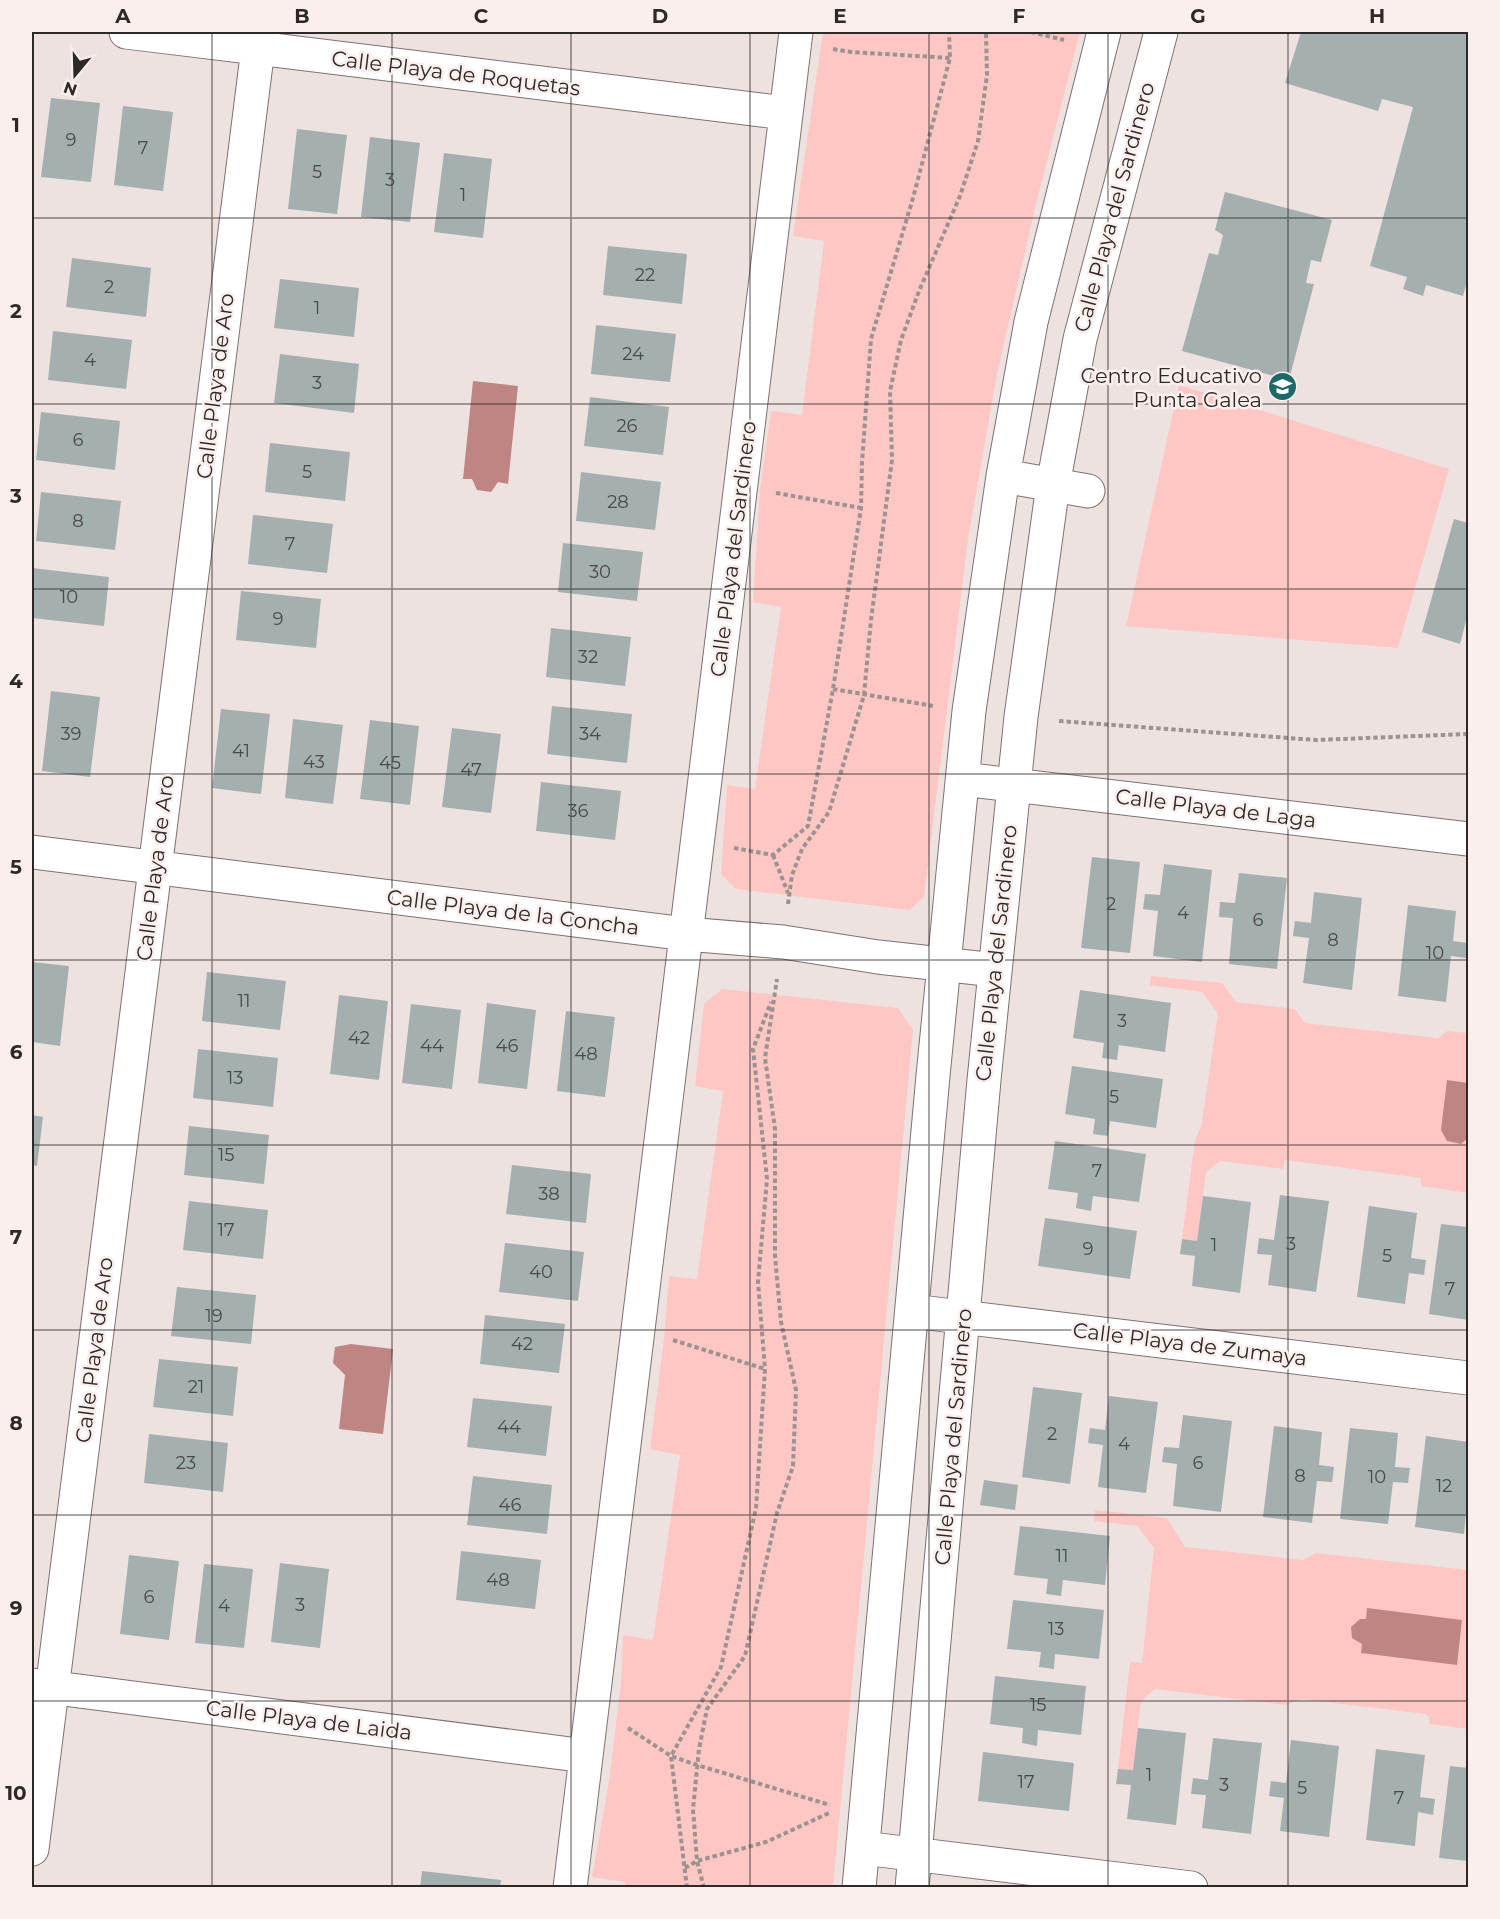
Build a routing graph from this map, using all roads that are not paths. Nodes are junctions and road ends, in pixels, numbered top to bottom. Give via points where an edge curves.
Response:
1 (126, 32) edge
2 (796, 32) edge
3 (1104, 32) edge
4 (1161, 32) edge
5 (259, 40) edge
6 (786, 112) junction
7 (1003, 476) junction
8 (1053, 485) junction
9 (1088, 491) dead end
10 (963, 779) junction
11 (1012, 784) junction
12 (1468, 838) edge
13 (32, 852) edge
14 (155, 868) junction
15 (686, 934) junction
16 (945, 965) junction
17 (995, 970) junction
18 (912, 1311) junction
19 (964, 1317) junction
20 (1468, 1378) edge
21 (42, 1686) edge
22 (586, 1756) junction
23 (863, 1848) junction
24 (32, 1849) edge
25 (915, 1853) junction
26 (570, 1887) edge
27 (859, 1887) edge
28 (912, 1887) edge
29 (1191, 1887) edge

1 - 5 street, Calle Playa de Roquetas
2 - 6 street, Calle Playa del Sardinero
3 - 7 street via 1031,322
4 - 8 street, Calle Playa del Sardinero via 1080,339
5 - 6 street, Calle Playa de Roquetas
5 - 14 street, Calle Playa de Aro
6 - 15 street, Calle Playa del Sardinero
7 - 8 street
7 - 10 street
8 - 9 street
8 - 11 street, Calle Playa del Sardinero
10 - 11 street, Calle Playa de Laga
10 - 16 street
11 - 12 street, Calle Playa de Laga
11 - 17 street, Calle Playa del Sardinero
13 - 14 street, Calle Playa de la Concha
14 - 15 street, Calle Playa de la Concha
14 - 21 street, Calle Playa de Aro
15 - 16 street, Calle Playa de la Concha via 783,942
15 - 22 street, Calle Playa del Sardinero
16 - 17 street, Calle Playa de la Concha
16 - 18 street
17 - 19 street, Calle Playa del Sardinero
18 - 19 street, Calle Playa de Zumaya
18 - 23 street
19 - 20 street, Calle Playa de Zumaya
19 - 25 street, Calle Playa del Sardinero
21 - 22 street, Calle Playa de Laida
21 - 24 street, Calle Playa de Aro
22 - 26 street, Calle Playa del Sardinero
23 - 25 street
23 - 27 street
25 - 28 street, Calle Playa del Sardinero
25 - 29 street

